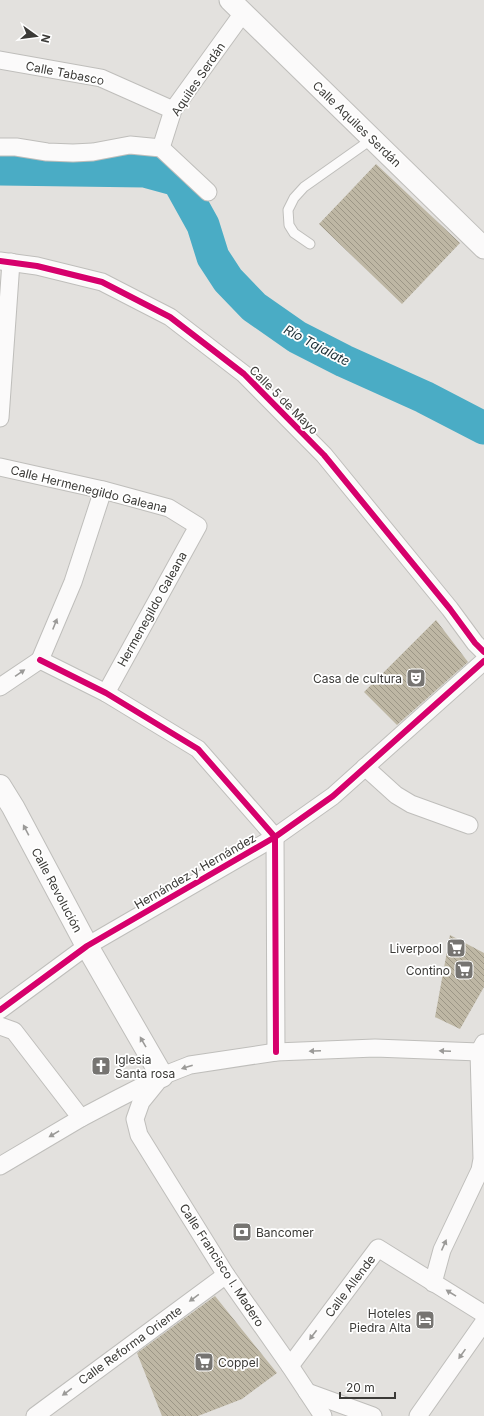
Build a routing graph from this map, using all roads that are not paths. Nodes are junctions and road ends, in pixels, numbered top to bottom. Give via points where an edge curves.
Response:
1 (238, 5) edge
2 (0, 60) edge
3 (173, 110) junction
4 (372, 139) junction
5 (0, 147) edge
6 (161, 148) junction
7 (208, 192) dead end
8 (310, 244) dead end
9 (484, 248) edge
10 (5, 262) edge
11 (0, 418) edge
12 (0, 467) edge
13 (103, 490) junction
14 (198, 526) joint
15 (484, 652) edge
16 (40, 660) junction
17 (484, 661) edge
18 (0, 687) edge
19 (106, 693) junction
20 (365, 767) junction
21 (0, 786) edge
22 (469, 825) dead end
23 (275, 837) junction
24 (87, 946) junction
25 (0, 1010) edge
26 (0, 1026) edge
27 (482, 1050) edge
28 (276, 1052) junction
29 (162, 1076) junction
30 (117, 1099) junction
31 (81, 1118) junction
32 (139, 1135) junction
33 (0, 1166) edge
34 (226, 1275) junction
35 (433, 1283) junction
36 (484, 1314) edge
37 (484, 1322) edge
38 (290, 1366) junction
39 (307, 1392) junction
40 (34, 1416) edge
41 (323, 1416) edge
42 (373, 1416) edge
43 (418, 1416) edge

1 - 3 street, Aquiles Serdán
1 - 4 street, Calle Aquiles Serdán
2 - 3 street, Calle Tabasco via 101,78
3 - 6 street, Aquiles Serdán
4 - 8 lane via 304,187 294,198 288,210 289,224 294,233
4 - 9 street, Calle Aquiles Serdán
5 - 6 street via 73,153 130,145
6 - 7 street
10 - 11 street
10 - 15 street, Calle 5 de Mayo via 37,266 102,282 170,317 244,374 324,455
12 - 13 street, Calle Hermenegildo Galeana
13 - 14 street, Calle Hermenegildo Galeana via 169,508
16 -> 13 street via 73,582
14 - 19 street, Hermenegildo Galeana
18 -> 16 street
16 - 19 street
17 - 20 street, Hernández y Hernández
19 - 23 street via 198,749
20 - 22 street via 396,795 411,804
20 - 23 street, Hernández y Hernández via 333,796
24 -> 21 main road, Calle Revolución
23 - 24 street, Hernández y Hernández
23 - 28 street
24 - 25 street, Hernández y Hernández
29 -> 24 main road, Calle Revolución
26 - 31 street via 14,1031
27 -> 28 street via 375,1048
35 -> 27 street via 442,1250 480,1170
28 -> 29 street via 190,1065
29 - 30 street
29 - 32 street, Calle Francisco I. Madero via 141,1102 135,1119
30 - 31 street
30 - 32 street
31 -> 33 street
32 - 34 street, Calle Francisco I. Madero
34 - 38 street, Calle Francisco I. Madero
34 -> 40 street, Calle Reforma Oriente
36 -> 35 street, Calle Allende
35 -> 38 street, Calle Allende via 378,1248
37 -> 43 street
38 - 39 street, Calle Francisco I. Madero
39 - 41 street, Calle Francisco I. Madero
39 - 42 street

